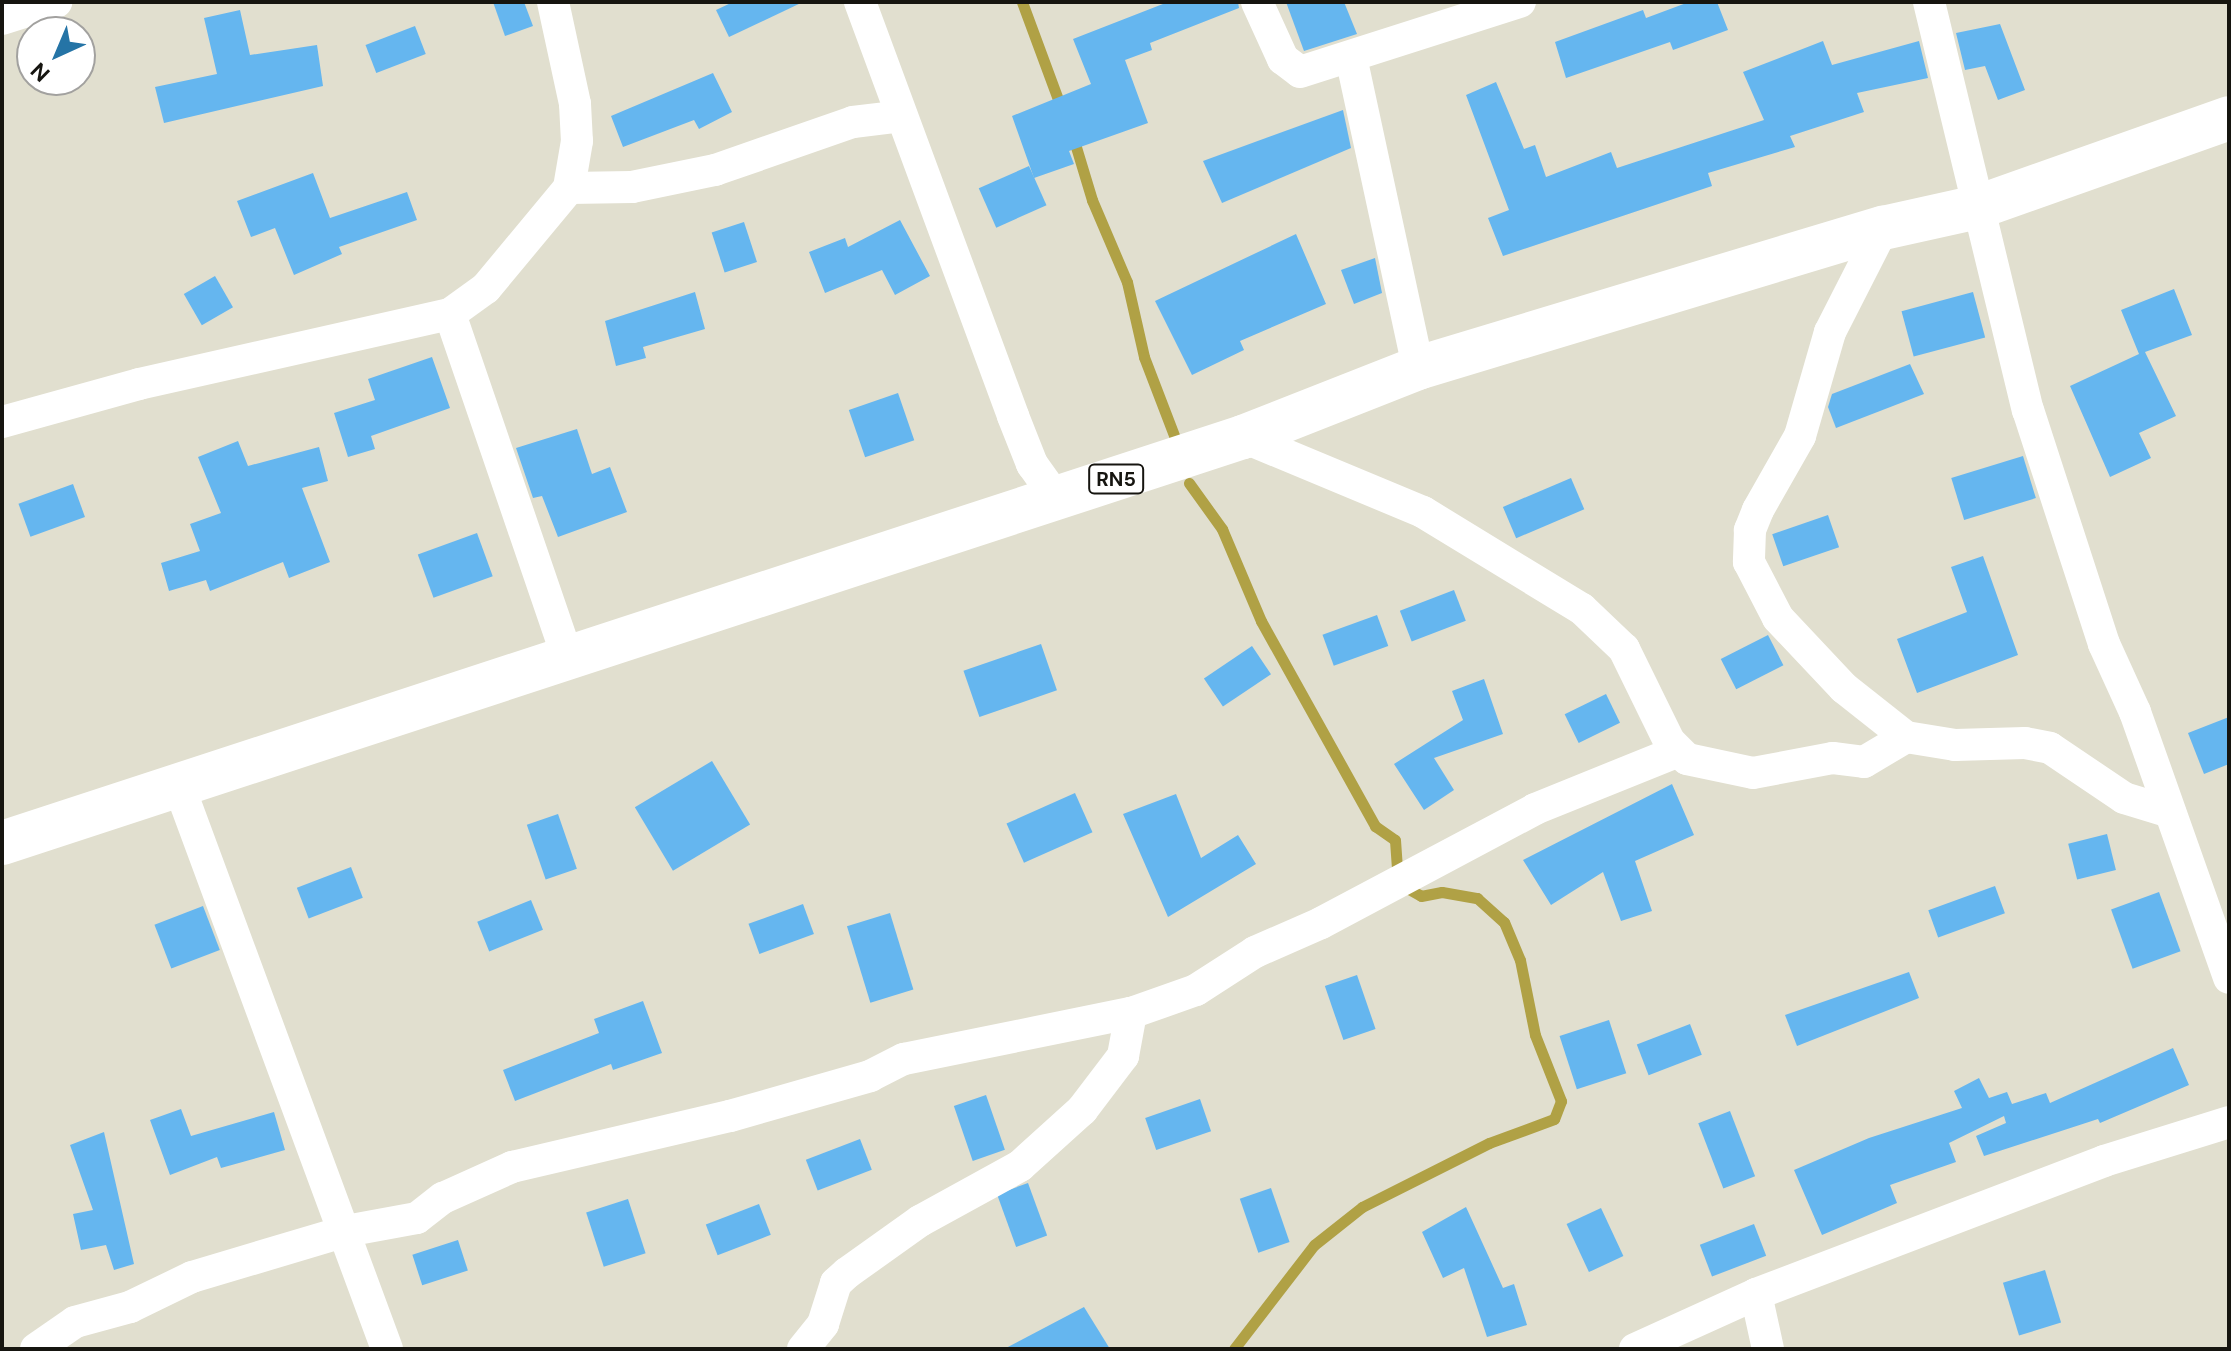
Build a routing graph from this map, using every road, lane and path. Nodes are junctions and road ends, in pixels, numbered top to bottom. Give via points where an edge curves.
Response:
1 (56, 2) edge
2 (553, 2) edge
3 (860, 2) edge
4 (1257, 2) edge
5 (1520, 2) edge
6 (1929, 2) edge
7 (2, 19) edge
8 (1351, 57) junction
9 (902, 116) junction
10 (2229, 118) edge
11 (569, 188) junction
12 (1978, 207) junction
13 (1883, 228) junction
14 (450, 314) junction
15 (1418, 368) junction
16 (2, 422) edge
17 (1243, 437) junction
18 (1057, 499) junction
19 (568, 659) junction
20 (1906, 737) junction
21 (1676, 752) junction
22 (179, 786) junction
23 (2170, 812) junction
24 (2, 843) edge
25 (2229, 978) edge
26 (1131, 1013) junction
27 (2229, 1122) edge
28 (346, 1231) junction
29 (1758, 1328) edge
30 (36, 1349) edge
31 (387, 1349) edge
32 (803, 1349) edge
33 (1635, 1349) edge

1 - 7 street
2 - 11 street via 575,104 577,141
3 - 9 street
4 - 8 street via 1292,70
5 - 8 street
6 - 12 street
8 - 15 street
9 - 11 street via 853,122 715,170 632,187
9 - 18 street via 1032,464
10 - 12 highway, RN5
11 - 14 street via 486,288
12 - 13 highway, RN5
12 - 23 street via 2033,424 2104,644
13 - 15 highway, RN5
13 - 20 street via 1830,332 1800,436 1758,510 1750,530 1749,562 1778,618 1844,688
14 - 16 street via 139,384
14 - 19 street
15 - 17 highway, RN5
17 - 18 highway, RN5
17 - 21 street via 1423,512 1582,609 1624,649
18 - 19 highway, RN5
19 - 22 highway, RN5
20 - 21 street via 1864,762 1833,758 1753,773
20 - 23 street via 1955,745 2025,743 2050,748 2109,791
21 - 26 street via 1535,809 1321,923 1255,952 1196,990
22 - 24 highway, RN5
22 - 28 street
23 - 25 street
26 - 28 street via 904,1059 870,1076 730,1116 512,1167 443,1198 417,1218
26 - 32 street via 1123,1056 1082,1110 1020,1166 920,1221 847,1273 836,1283 823,1324
27 - 29 street via 2104,1161
28 - 30 street via 179,1282 130,1307 75,1322
28 - 31 street
29 - 33 street

